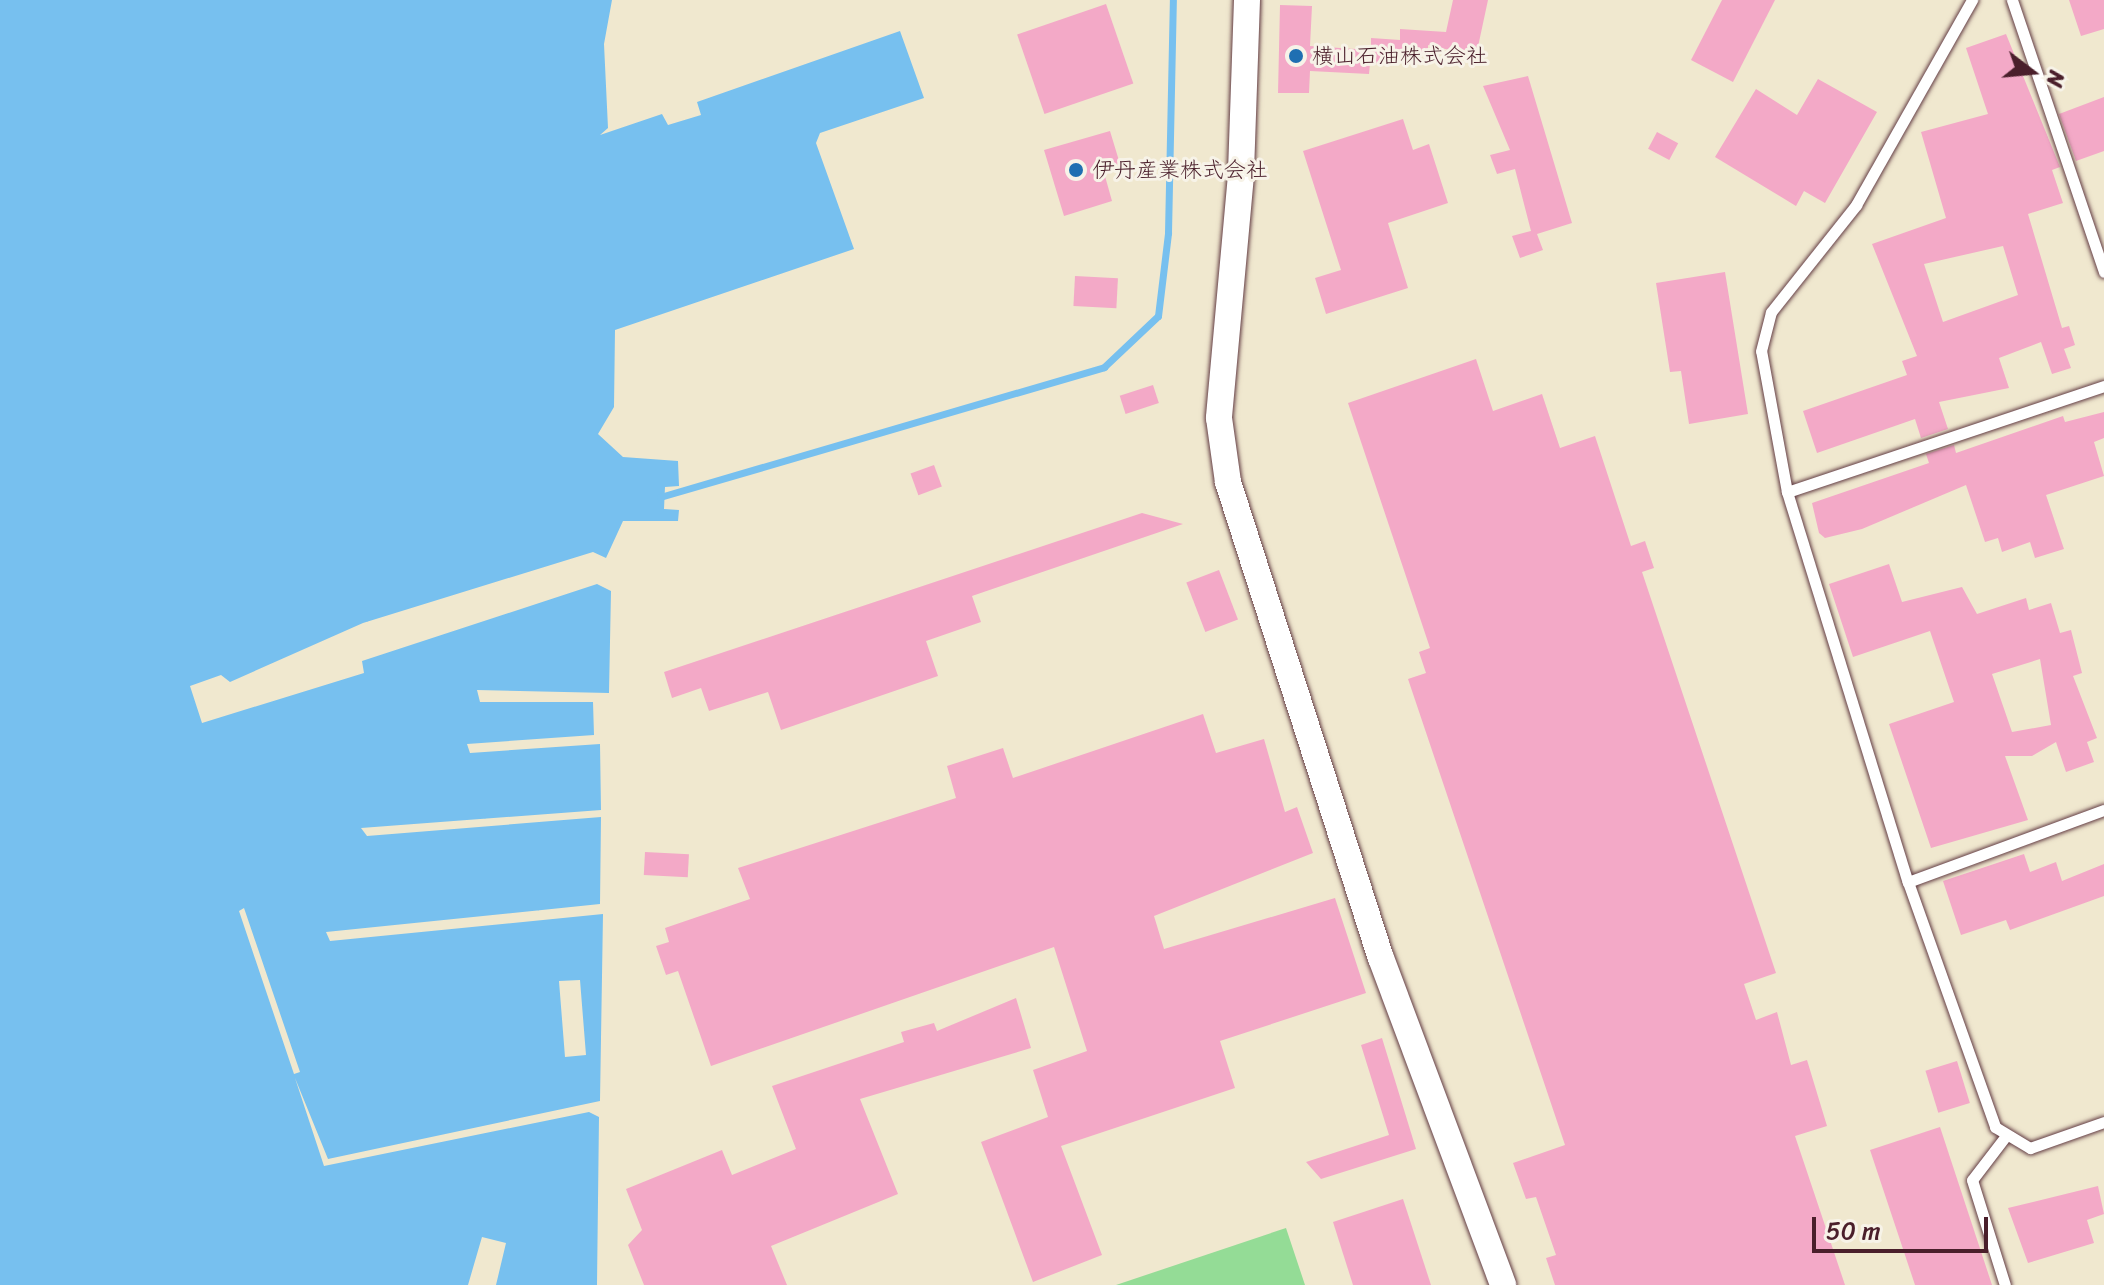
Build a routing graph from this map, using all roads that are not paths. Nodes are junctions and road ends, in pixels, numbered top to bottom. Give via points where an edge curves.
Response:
1 (1247, 0) edge
2 (1972, 0) edge
3 (2012, 0) edge
4 (2104, 272) edge
5 (2104, 386) edge
6 (1787, 492) junction
7 (2104, 810) edge
8 (1908, 882) junction
9 (2104, 1122) edge
10 (2005, 1137) junction
11 (1503, 1285) edge
12 (2005, 1285) edge

1 - 11 street via 1219,418 1228,482 1381,958
2 - 6 lane via 1856,205 1767,321 1761,351
3 - 4 lane
5 - 6 lane
6 - 8 lane
7 - 8 lane
8 - 10 lane
9 - 10 lane via 2030,1148
10 - 12 lane via 1972,1180

